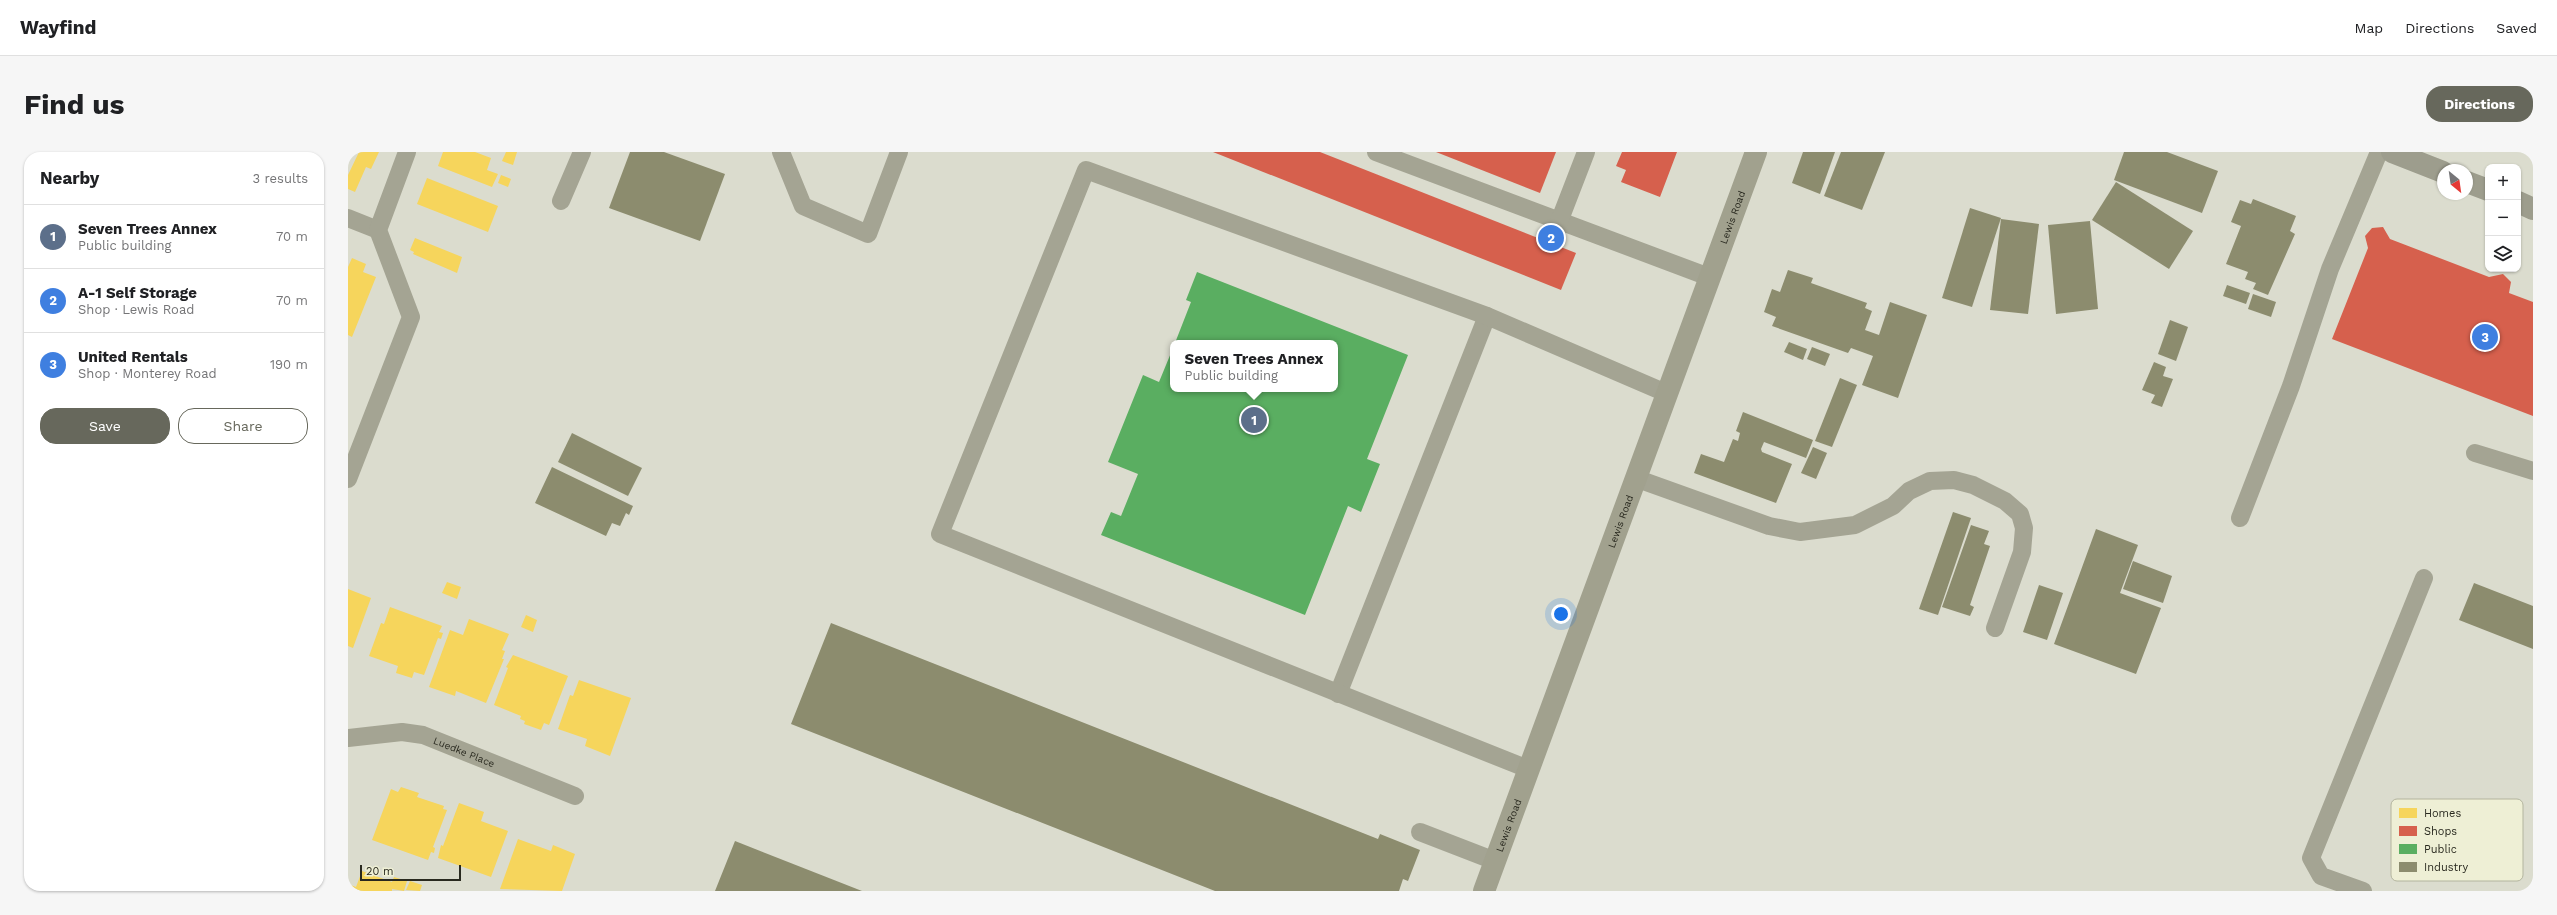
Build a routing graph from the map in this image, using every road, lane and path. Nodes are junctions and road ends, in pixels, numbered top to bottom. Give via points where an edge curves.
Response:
1 (407, 152) edge
2 (582, 152) edge
3 (781, 152) edge
4 (899, 152) edge
5 (1376, 152) edge
6 (1586, 152) edge
7 (1756, 152) edge
8 (2379, 152) edge
9 (2392, 152) edge
10 (2437, 170) edge
11 (2473, 184) edge
12 (2485, 189) edge
13 (561, 201) dead end
14 (2521, 203) edge
15 (2533, 208) edge
16 (348, 218) edge
17 (1559, 222) junction
18 (378, 230) junction
19 (1709, 277) junction
20 (1487, 316) junction
21 (1666, 393) junction
22 (2475, 453) dead end
23 (2533, 471) edge
24 (348, 478) edge
25 (1635, 478) junction
26 (2240, 518) dead end
27 (2424, 578) dead end
28 (1995, 628) dead end
29 (1338, 694) junction
30 (348, 738) edge
31 (1528, 769) junction
32 (575, 796) dead end
33 (1420, 832) dead end
34 (1495, 861) junction
35 (1484, 891) edge
36 (2363, 891) edge

1 - 18 lane
2 - 13 lane
3 - 4 lane via 803,206 868,234
5 - 17 lane
6 - 17 lane
7 - 19 street, Lewis Road
8 - 26 lane via 2330,269 2291,386
9 - 10 main road
11 - 12 main road
14 - 15 main road
16 - 18 lane
17 - 19 lane
18 - 24 lane via 411,317
19 - 21 street, Lewis Road
20 - 21 lane
20 - 29 lane
20 - 29 lane via 1086,170 940,534
21 - 25 street, Lewis Road
22 - 23 lane
25 - 28 lane via 1769,526 1800,532 1855,525 1893,506 1909,491 1930,481 1954,480 1973,485 2005,501 2020,514 2024,528 2022,552
25 - 31 street, Lewis Road
27 - 36 lane via 2311,858 2320,876
29 - 31 lane
30 - 32 lane, Luedke Place via 402,732 423,735
31 - 34 street, Lewis Road
33 - 34 lane
34 - 35 street, Lewis Road

